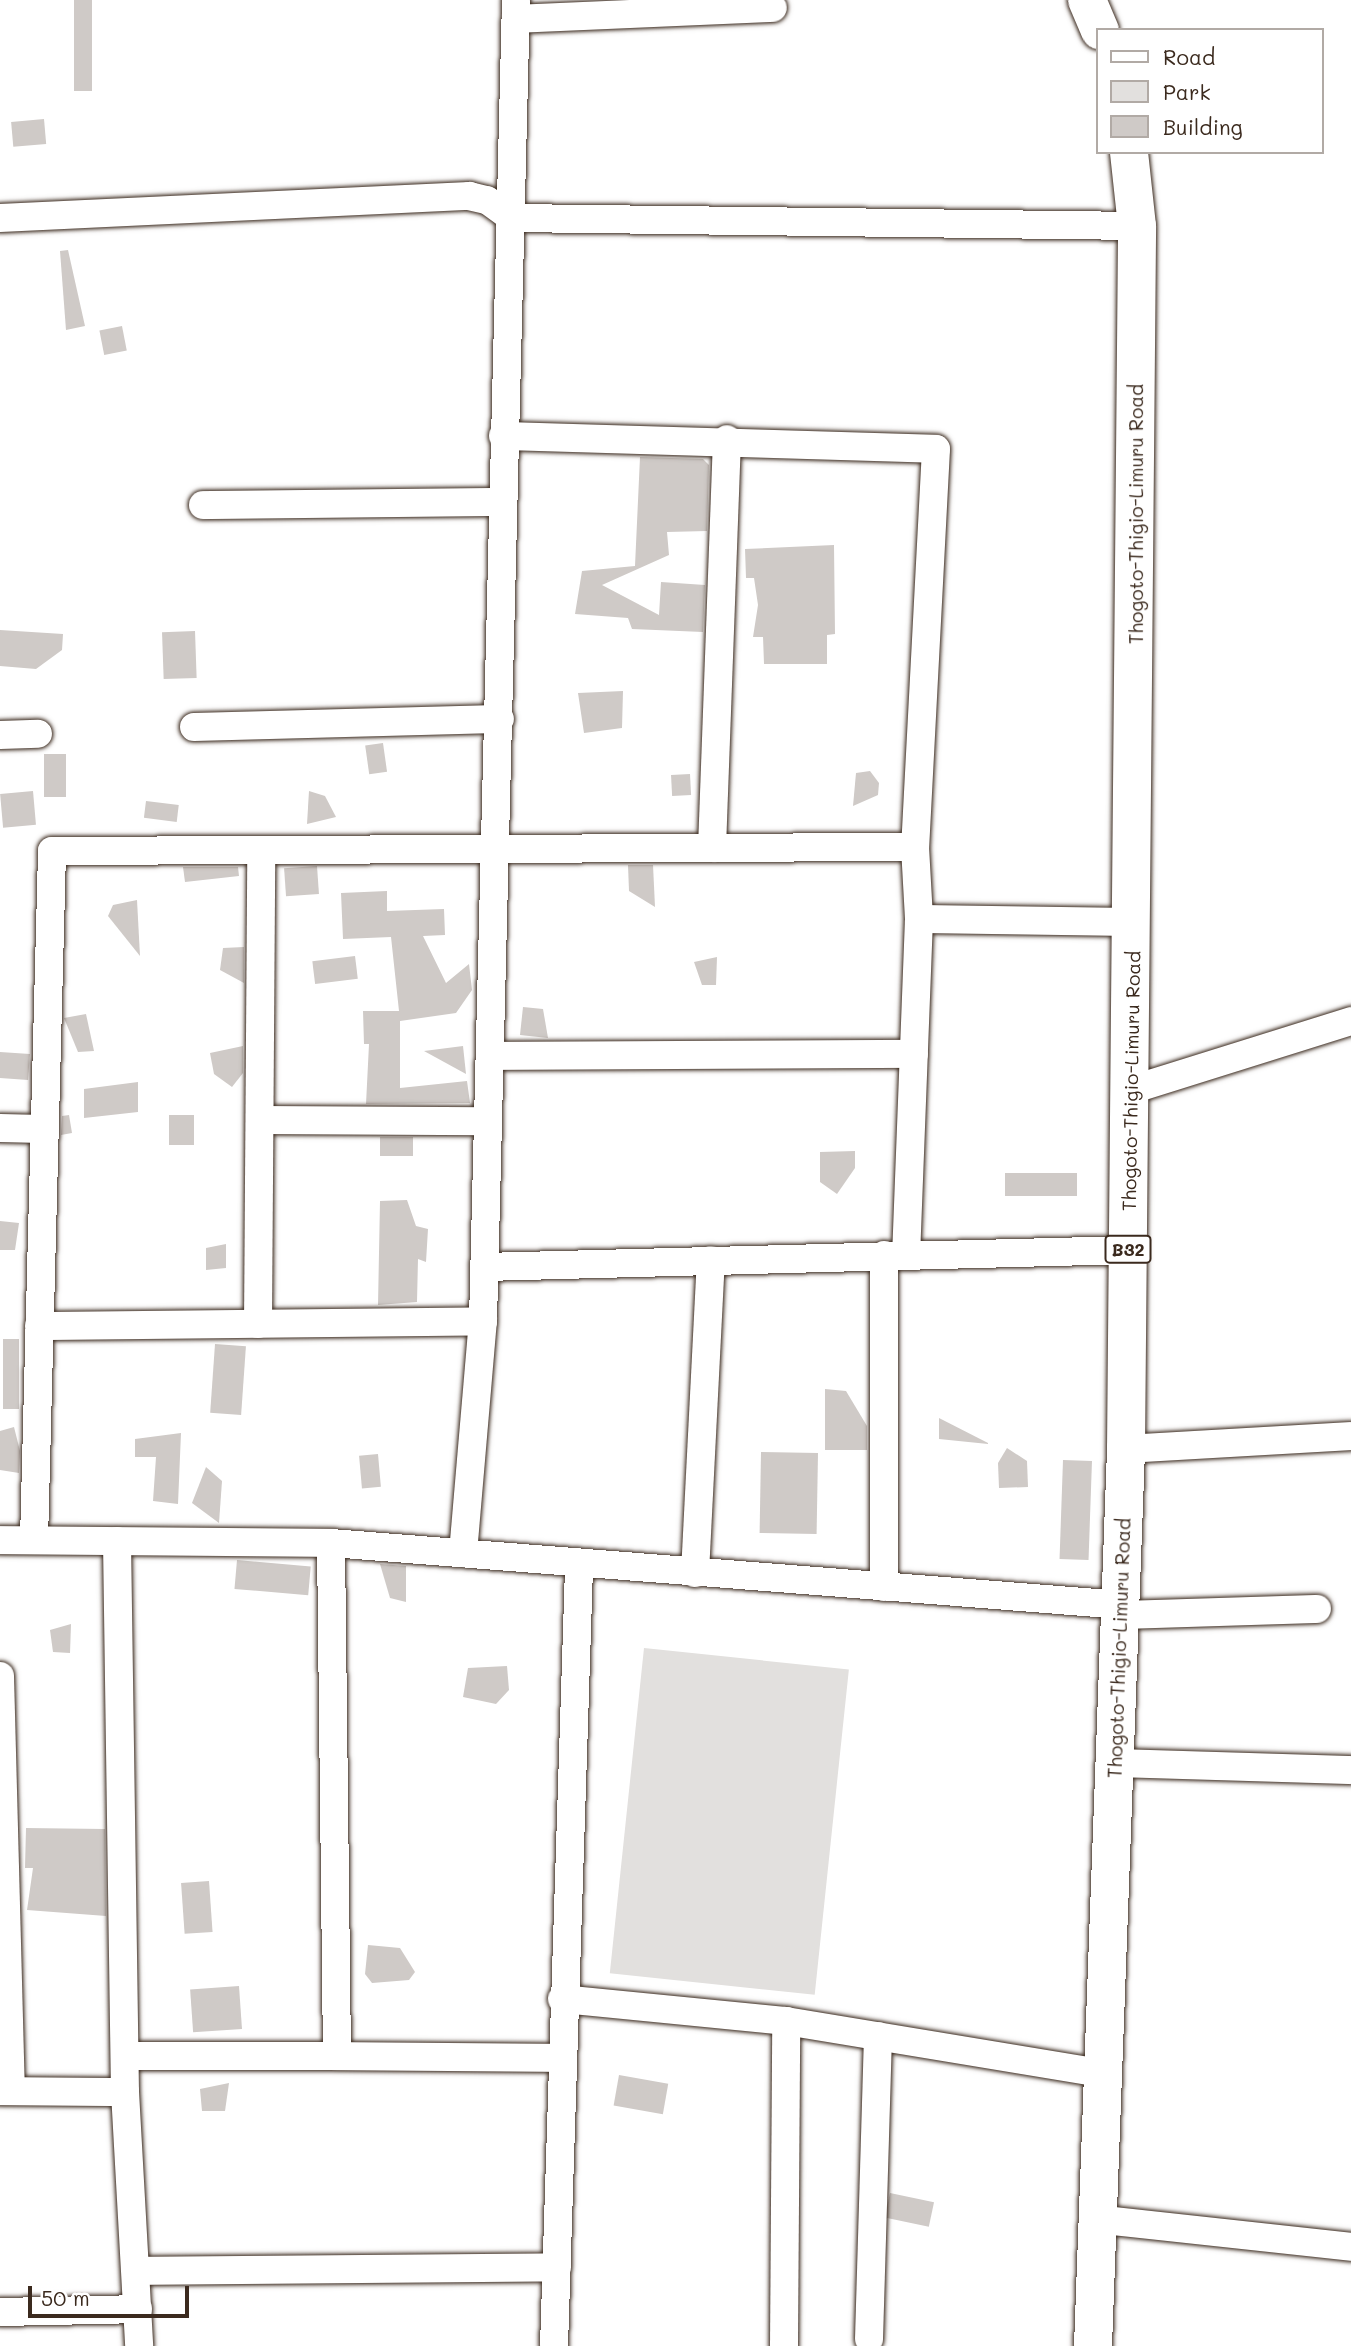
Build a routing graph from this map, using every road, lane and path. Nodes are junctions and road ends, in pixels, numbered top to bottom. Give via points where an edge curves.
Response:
1 (1087, 0) edge
2 (773, 8) dead end
3 (516, 10) edge
4 (1099, 28) edge
5 (1129, 154) edge
6 (0, 218) edge
7 (512, 218) junction
8 (1137, 226) junction
9 (503, 436) junction
10 (727, 439) junction
11 (500, 502) junction
12 (203, 505) dead end
13 (500, 719) junction
14 (194, 727) dead end
15 (38, 734) dead end
16 (0, 736) edge
17 (915, 847) junction
18 (712, 848) junction
19 (261, 850) junction
20 (499, 852) junction
21 (919, 919) junction
22 (1134, 922) junction
23 (1351, 1021) edge
24 (914, 1054) junction
25 (490, 1056) junction
26 (1131, 1090) junction
27 (260, 1120) junction
28 (488, 1121) junction
29 (0, 1128) edge
30 (43, 1129) junction
31 (1128, 1250) junction
32 (895, 1255) junction
33 (711, 1260) junction
34 (484, 1267) junction
35 (483, 1321) junction
36 (258, 1324) junction
37 (38, 1326) junction
38 (1351, 1436) edge
39 (1126, 1449) junction
40 (0, 1540) edge
41 (34, 1540) junction
42 (117, 1541) junction
43 (331, 1543) junction
44 (463, 1553) junction
45 (579, 1567) junction
46 (695, 1573) junction
47 (884, 1587) junction
48 (1317, 1609) dead end
49 (1121, 1610) junction
50 (0, 1676) edge
51 (1114, 1763) junction
52 (1351, 1770) edge
53 (562, 1999) junction
54 (786, 2021) junction
55 (878, 2036) junction
56 (126, 2056) junction
57 (337, 2056) junction
58 (559, 2058) junction
59 (1099, 2073) junction
60 (6, 2091) edge
61 (125, 2092) junction
62 (1095, 2219) junction
63 (1351, 2247) edge
64 (557, 2267) junction
65 (137, 2271) junction
66 (138, 2309) junction
67 (0, 2312) edge
68 (869, 2339) dead end
69 (139, 2346) edge
70 (554, 2346) edge
71 (784, 2346) edge
72 (1093, 2346) edge

1 - 4 highway
2 - 3 street
3 - 7 street
5 - 8 highway, Thogoto-Thigio-Limuru Road / B32
6 - 7 street via 469,197 487,200
7 - 8 street
7 - 9 street
8 - 22 highway, Thogoto-Thigio-Limuru Road / B32
9 - 10 street
9 - 11 street
10 - 17 street via 936,449
10 - 18 street
11 - 12 street
11 - 13 street
13 - 14 street
13 - 20 street
15 - 16 street
17 - 18 street
17 - 21 street
18 - 20 street
19 - 20 street
19 - 27 street
19 - 30 street via 52,851
20 - 25 street
21 - 22 street
21 - 24 street
22 - 26 highway, Thogoto-Thigio-Limuru Road / B32
23 - 26 street
24 - 25 street
24 - 32 street
25 - 28 street
26 - 31 highway, Thogoto-Thigio-Limuru Road / B32
27 - 28 street
27 - 36 street
28 - 34 street
29 - 30 street
30 - 37 street
31 - 32 street
31 - 39 highway, Thogoto-Thigio-Limuru Road / B32
32 - 33 street
32 - 47 street
33 - 34 street
33 - 46 street
34 - 35 street
35 - 36 street
35 - 44 street
36 - 37 street
37 - 41 street
38 - 39 street
39 - 49 highway, Thogoto-Thigio-Limuru Road / B32
40 - 41 street
41 - 42 street
42 - 43 street
42 - 56 street
43 - 44 street
43 - 57 street
44 - 45 street
45 - 46 street
45 - 53 street
46 - 47 street
47 - 49 street
48 - 49 street
49 - 51 highway, Thogoto-Thigio-Limuru Road / B32
50 - 60 street
51 - 52 street
51 - 59 highway, Thogoto-Thigio-Limuru Road / B32
53 - 54 street
53 - 58 street
54 - 55 street
54 - 71 street
55 - 59 street
55 - 68 street
56 - 57 street
56 - 61 street
57 - 58 street
58 - 64 street
59 - 62 highway, Thogoto-Thigio-Limuru Road / B32
60 - 61 street
61 - 65 street
62 - 63 street
62 - 72 highway, Thogoto-Thigio-Limuru Road / B32
64 - 65 street
64 - 70 street
65 - 66 street
66 - 67 street
66 - 69 street

